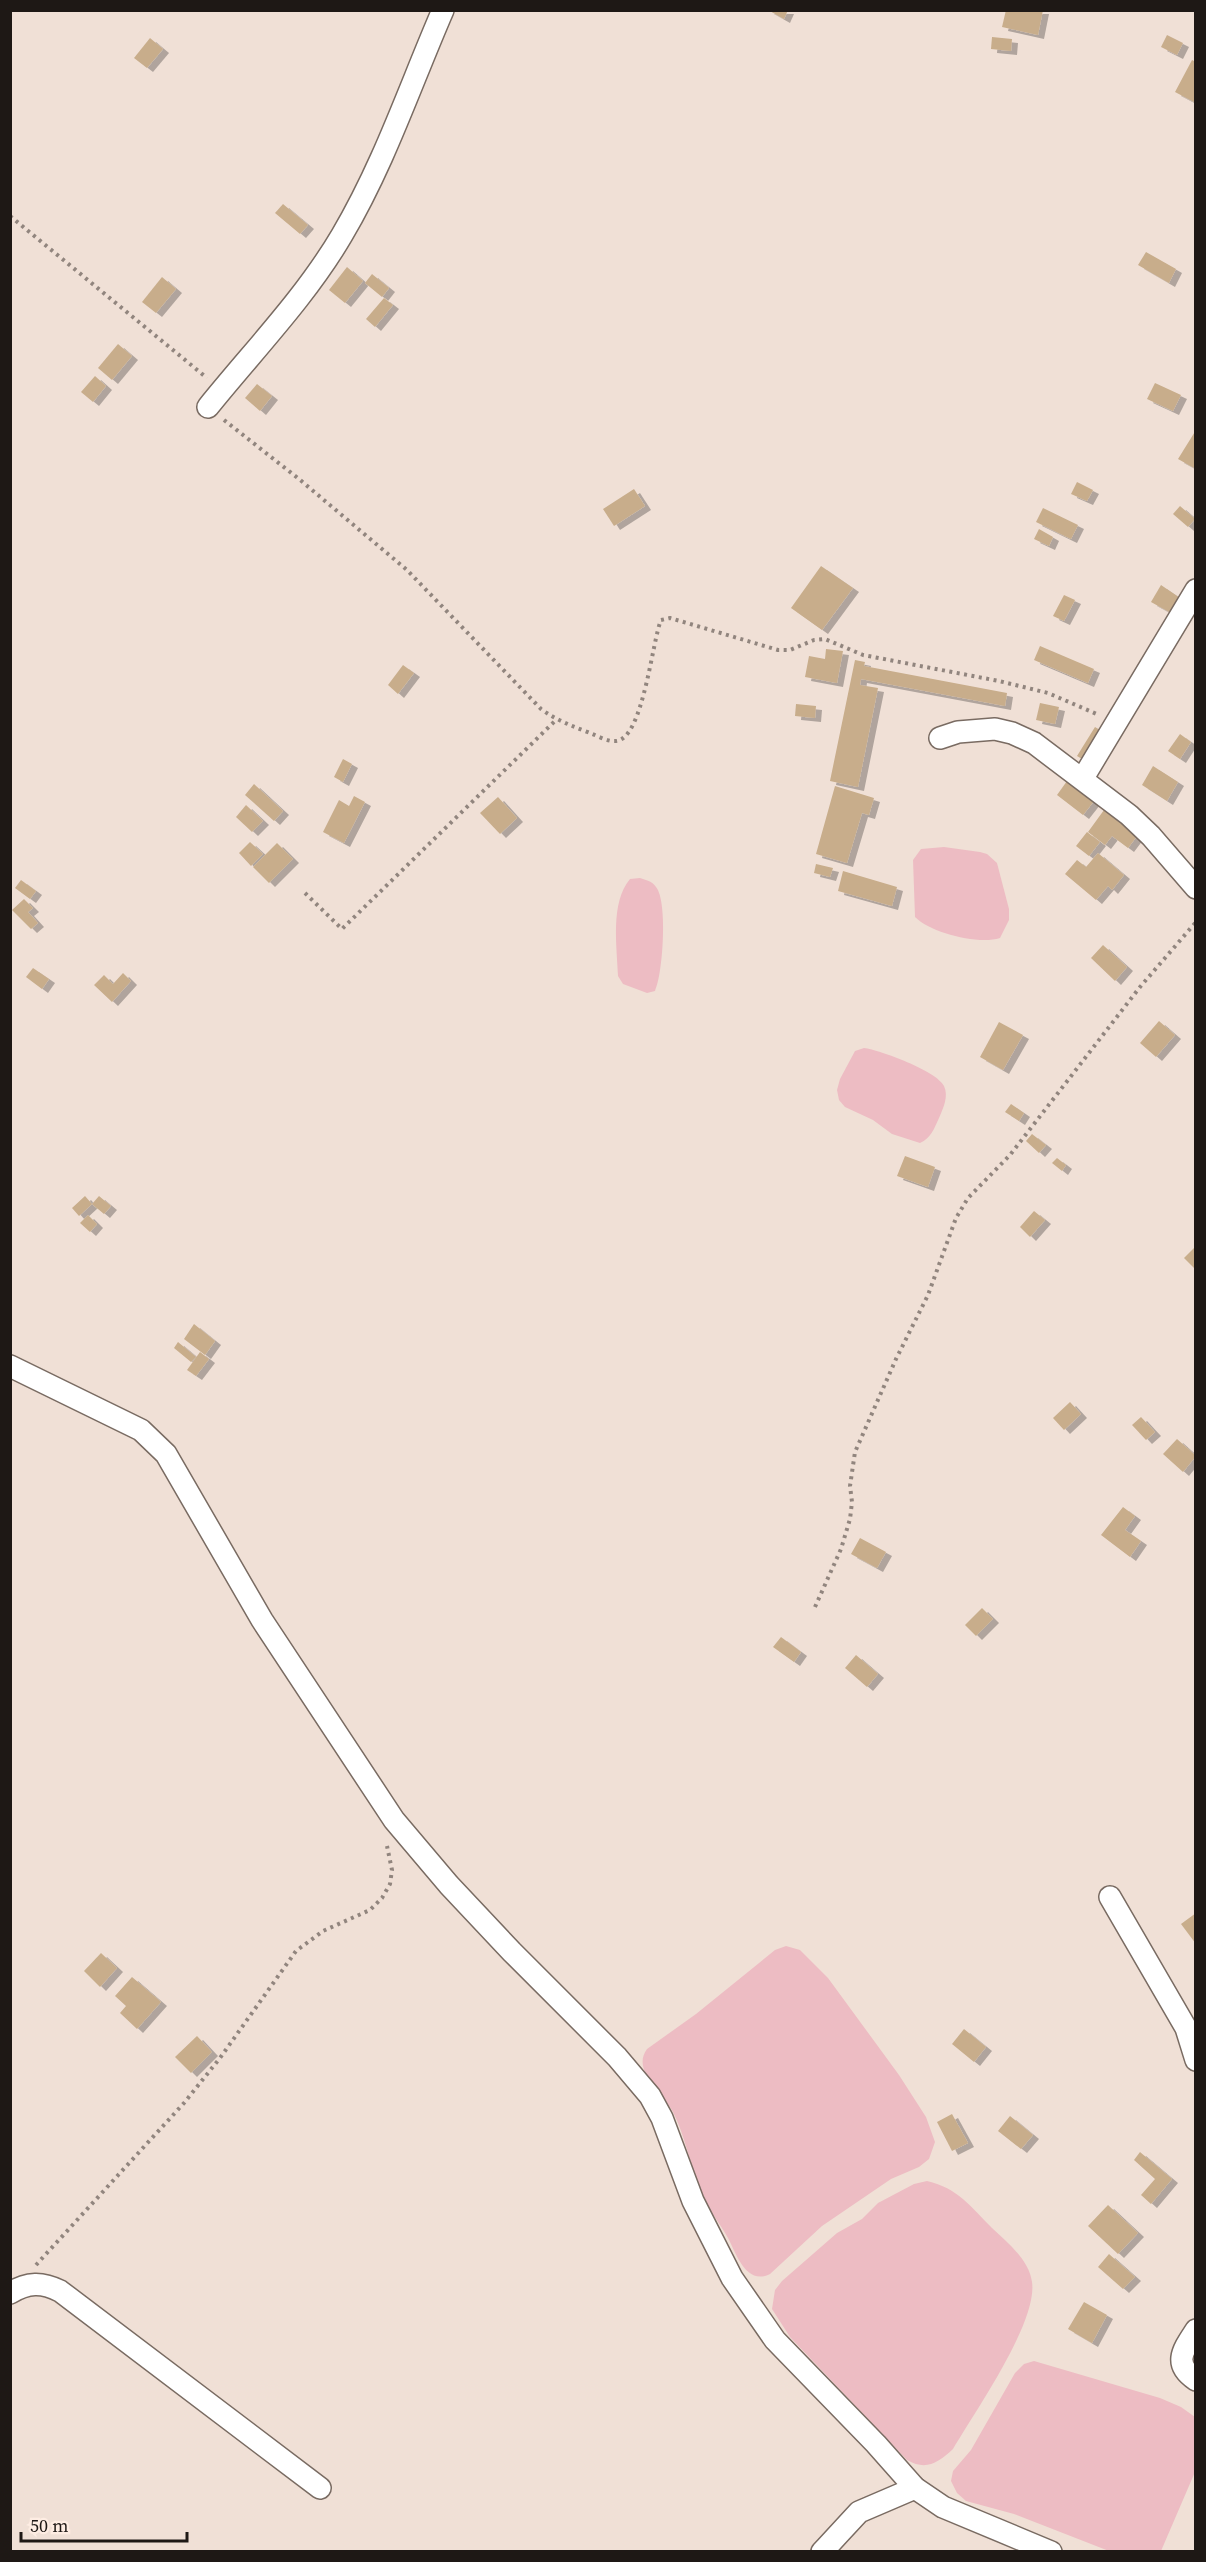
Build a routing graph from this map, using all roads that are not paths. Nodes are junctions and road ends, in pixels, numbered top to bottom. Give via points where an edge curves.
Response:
1 (442, 10) edge
2 (207, 407) road end
3 (1196, 590) edge
4 (940, 738) dead end
5 (1083, 778) junction
6 (1196, 888) edge
7 (10, 1366) edge
8 (1110, 1897) dead end
9 (1191, 2026) edge
10 (1196, 2060) edge
11 (10, 2293) edge
12 (1196, 2330) edge
13 (1196, 2380) edge
14 (320, 2488) dead end
15 (915, 2488) junction
16 (822, 2552) edge
17 (1051, 2552) edge

1 - 2 street via 370,185 342,236 294,303
3 - 5 street
4 - 5 street via 958,732 995,729 1012,733 1034,743
5 - 6 street via 1144,829
7 - 15 street via 141,1430 166,1454 262,1620 394,1820 449,1885 635,2077 662,2118 693,2201 752,2309 776,2340
8 - 9 street
9 - 10 street
11 - 14 street via 32,2284 60,2291
12 - 13 street via 1181,2362 1185,2373
15 - 16 street via 859,2512
15 - 17 street via 943,2507

